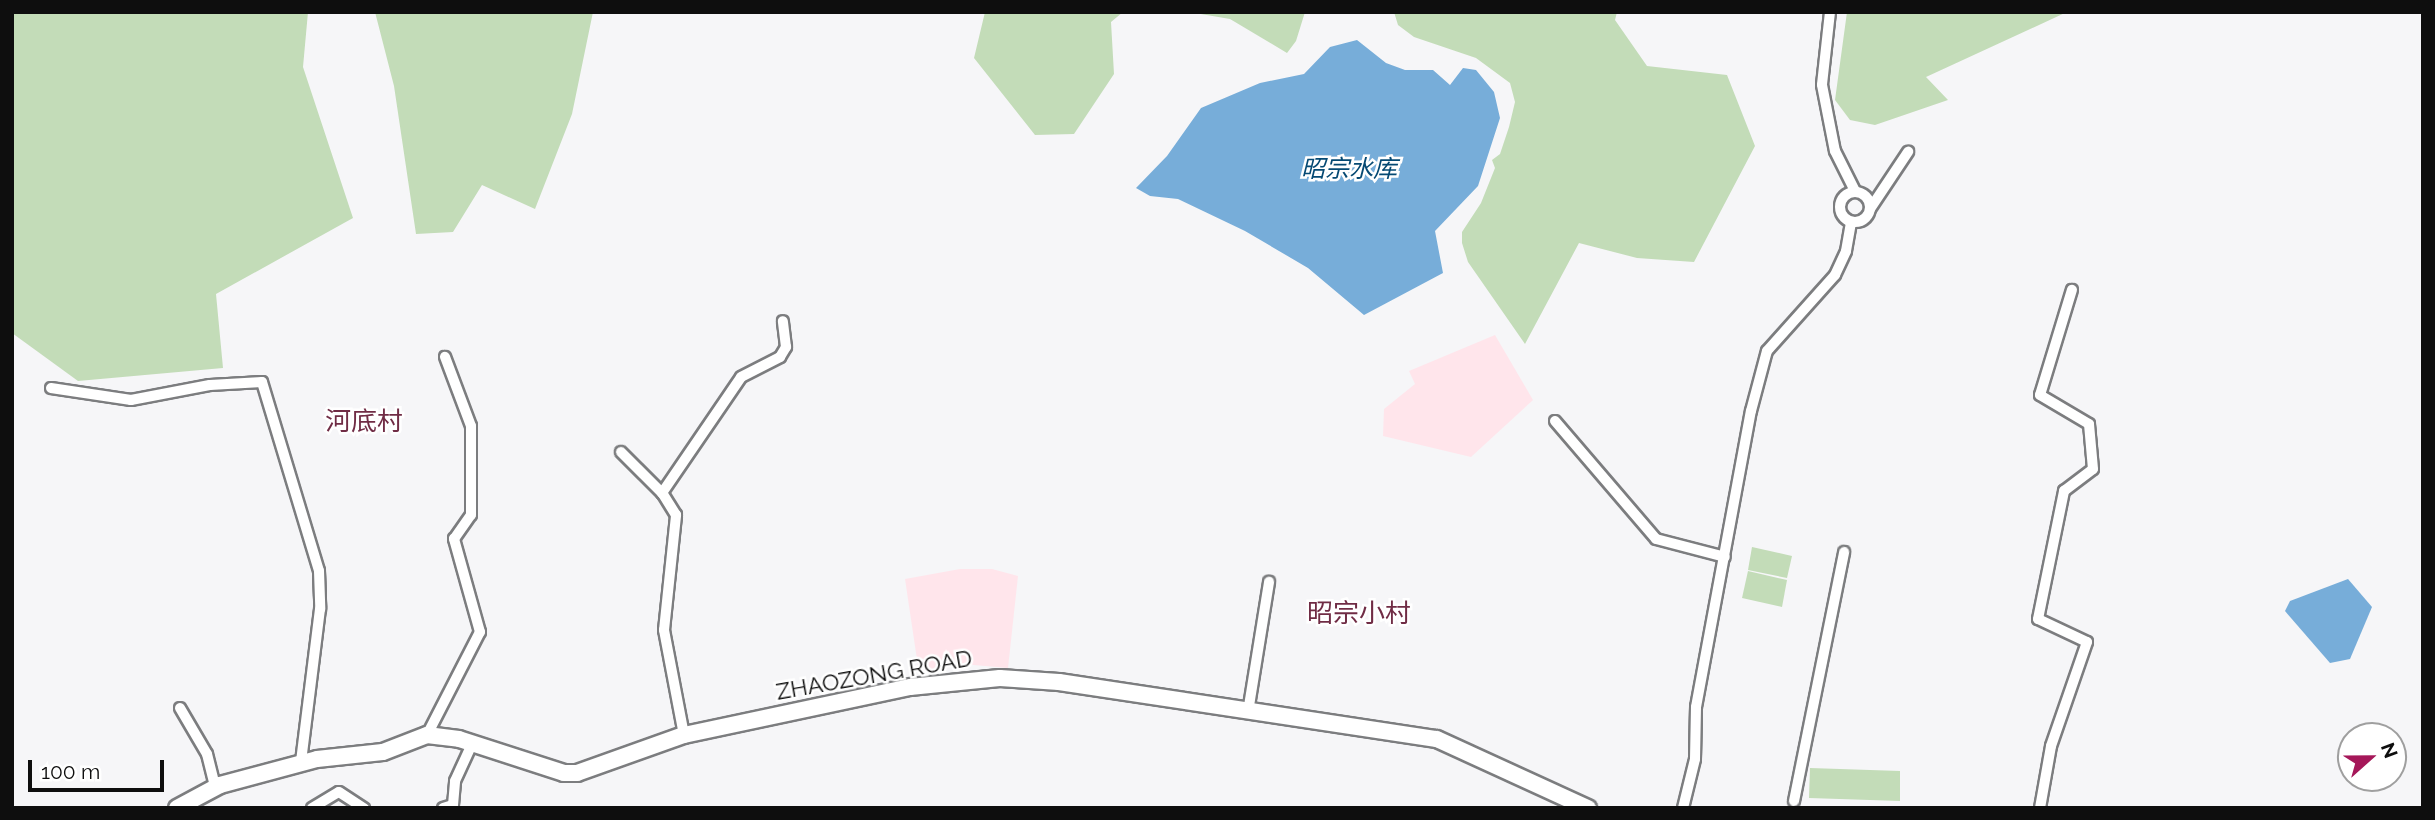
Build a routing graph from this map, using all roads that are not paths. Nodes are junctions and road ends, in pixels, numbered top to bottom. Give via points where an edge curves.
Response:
1 (1830, 12) edge
2 (1908, 152) dead end
3 (1843, 175) junction
4 (1886, 186) junction
5 (1857, 192) junction
6 (1842, 198) junction
7 (1870, 209) junction
8 (1852, 222) junction
9 (2072, 289) dead end
10 (783, 321) dead end
11 (445, 357) dead end
12 (51, 388) dead end
13 (1555, 421) dead end
14 (621, 452) dead end
15 (662, 493) junction
16 (1844, 552) dead end
17 (1725, 557) junction
18 (1269, 582) dead end
19 (180, 708) dead end
20 (1248, 712) junction
21 (426, 735) junction
22 (684, 735) junction
23 (472, 744) junction
24 (301, 762) junction
25 (215, 787) junction
26 (1793, 805) edge
27 (177, 808) edge
28 (312, 808) edge
29 (364, 808) edge
30 (443, 808) edge
31 (1587, 808) edge
32 (1683, 808) edge
33 (2040, 808) edge

1 - 3 street via 1822,85
2 - 4 street
3 - 5 street
3 - 6 street
4 - 5 street
4 - 7 street
5 - 6 street
5 - 7 street
6 - 8 street via 1840,213
7 - 8 street via 1861,221
8 - 17 street via 1835,275 1767,351
9 - 33 street via 2040,395 2089,424 2093,469 2064,491 2038,619 2087,642 2050,746
10 - 15 street via 786,347 780,357 741,377
11 - 21 street via 471,426 471,515 454,539 480,632
12 - 24 street via 131,400 210,385 262,382 319,571 320,608
13 - 17 street via 1656,539
14 - 15 street
15 - 22 street via 676,515 664,630
16 - 26 street
17 - 32 street via 1696,707 1695,759
18 - 20 street
19 - 25 street via 207,754
20 - 22 street, ZHAOZONG ROAD via 1059,682 975,678
20 - 31 street, ZHAOZONG ROAD via 1437,739
21 - 23 street, ZHAOZONG ROAD
21 - 24 street via 370,755
22 - 23 street, ZHAOZONG ROAD via 578,773 564,773
23 - 30 street via 454,781 453,805
24 - 25 street
25 - 27 street
28 - 29 street via 339,792

